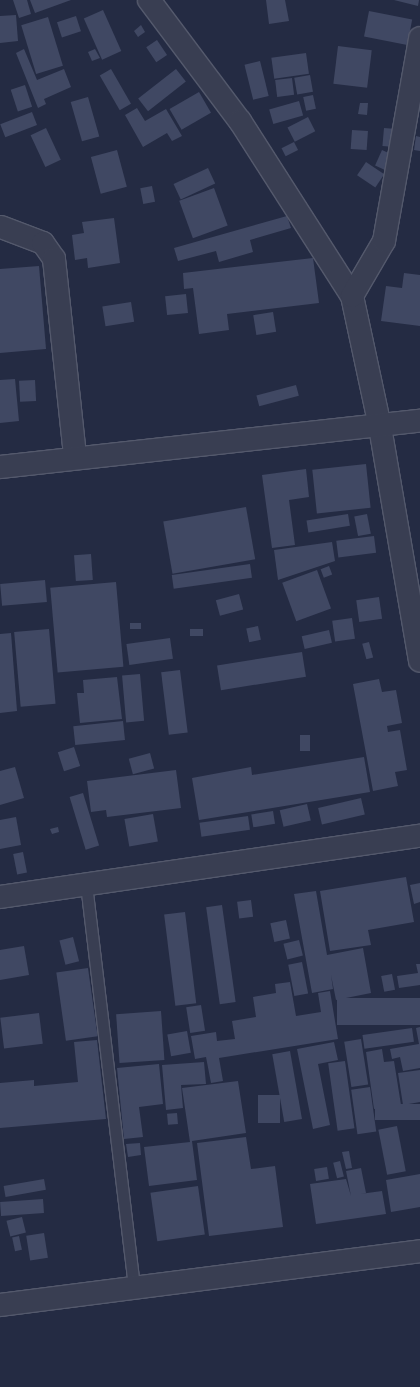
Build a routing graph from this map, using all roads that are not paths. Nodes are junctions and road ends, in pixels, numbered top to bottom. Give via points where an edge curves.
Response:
1 (149, 0) edge
2 (420, 38) edge
3 (0, 221) edge
4 (352, 296) junction
5 (420, 421) edge
6 (380, 426) junction
7 (75, 456) junction
8 (0, 467) edge
9 (420, 661) edge
10 (420, 836) edge
11 (86, 884) junction
12 (0, 897) edge
13 (420, 1251) edge
14 (134, 1288) junction
15 (0, 1305) edge

1 - 4 street via 240,121
2 - 4 street via 384,241
3 - 7 street via 43,243 54,259
4 - 6 street
5 - 6 street
6 - 7 street
6 - 9 street
7 - 8 street
10 - 11 street
11 - 12 street
11 - 14 lane
13 - 14 street
14 - 15 street

